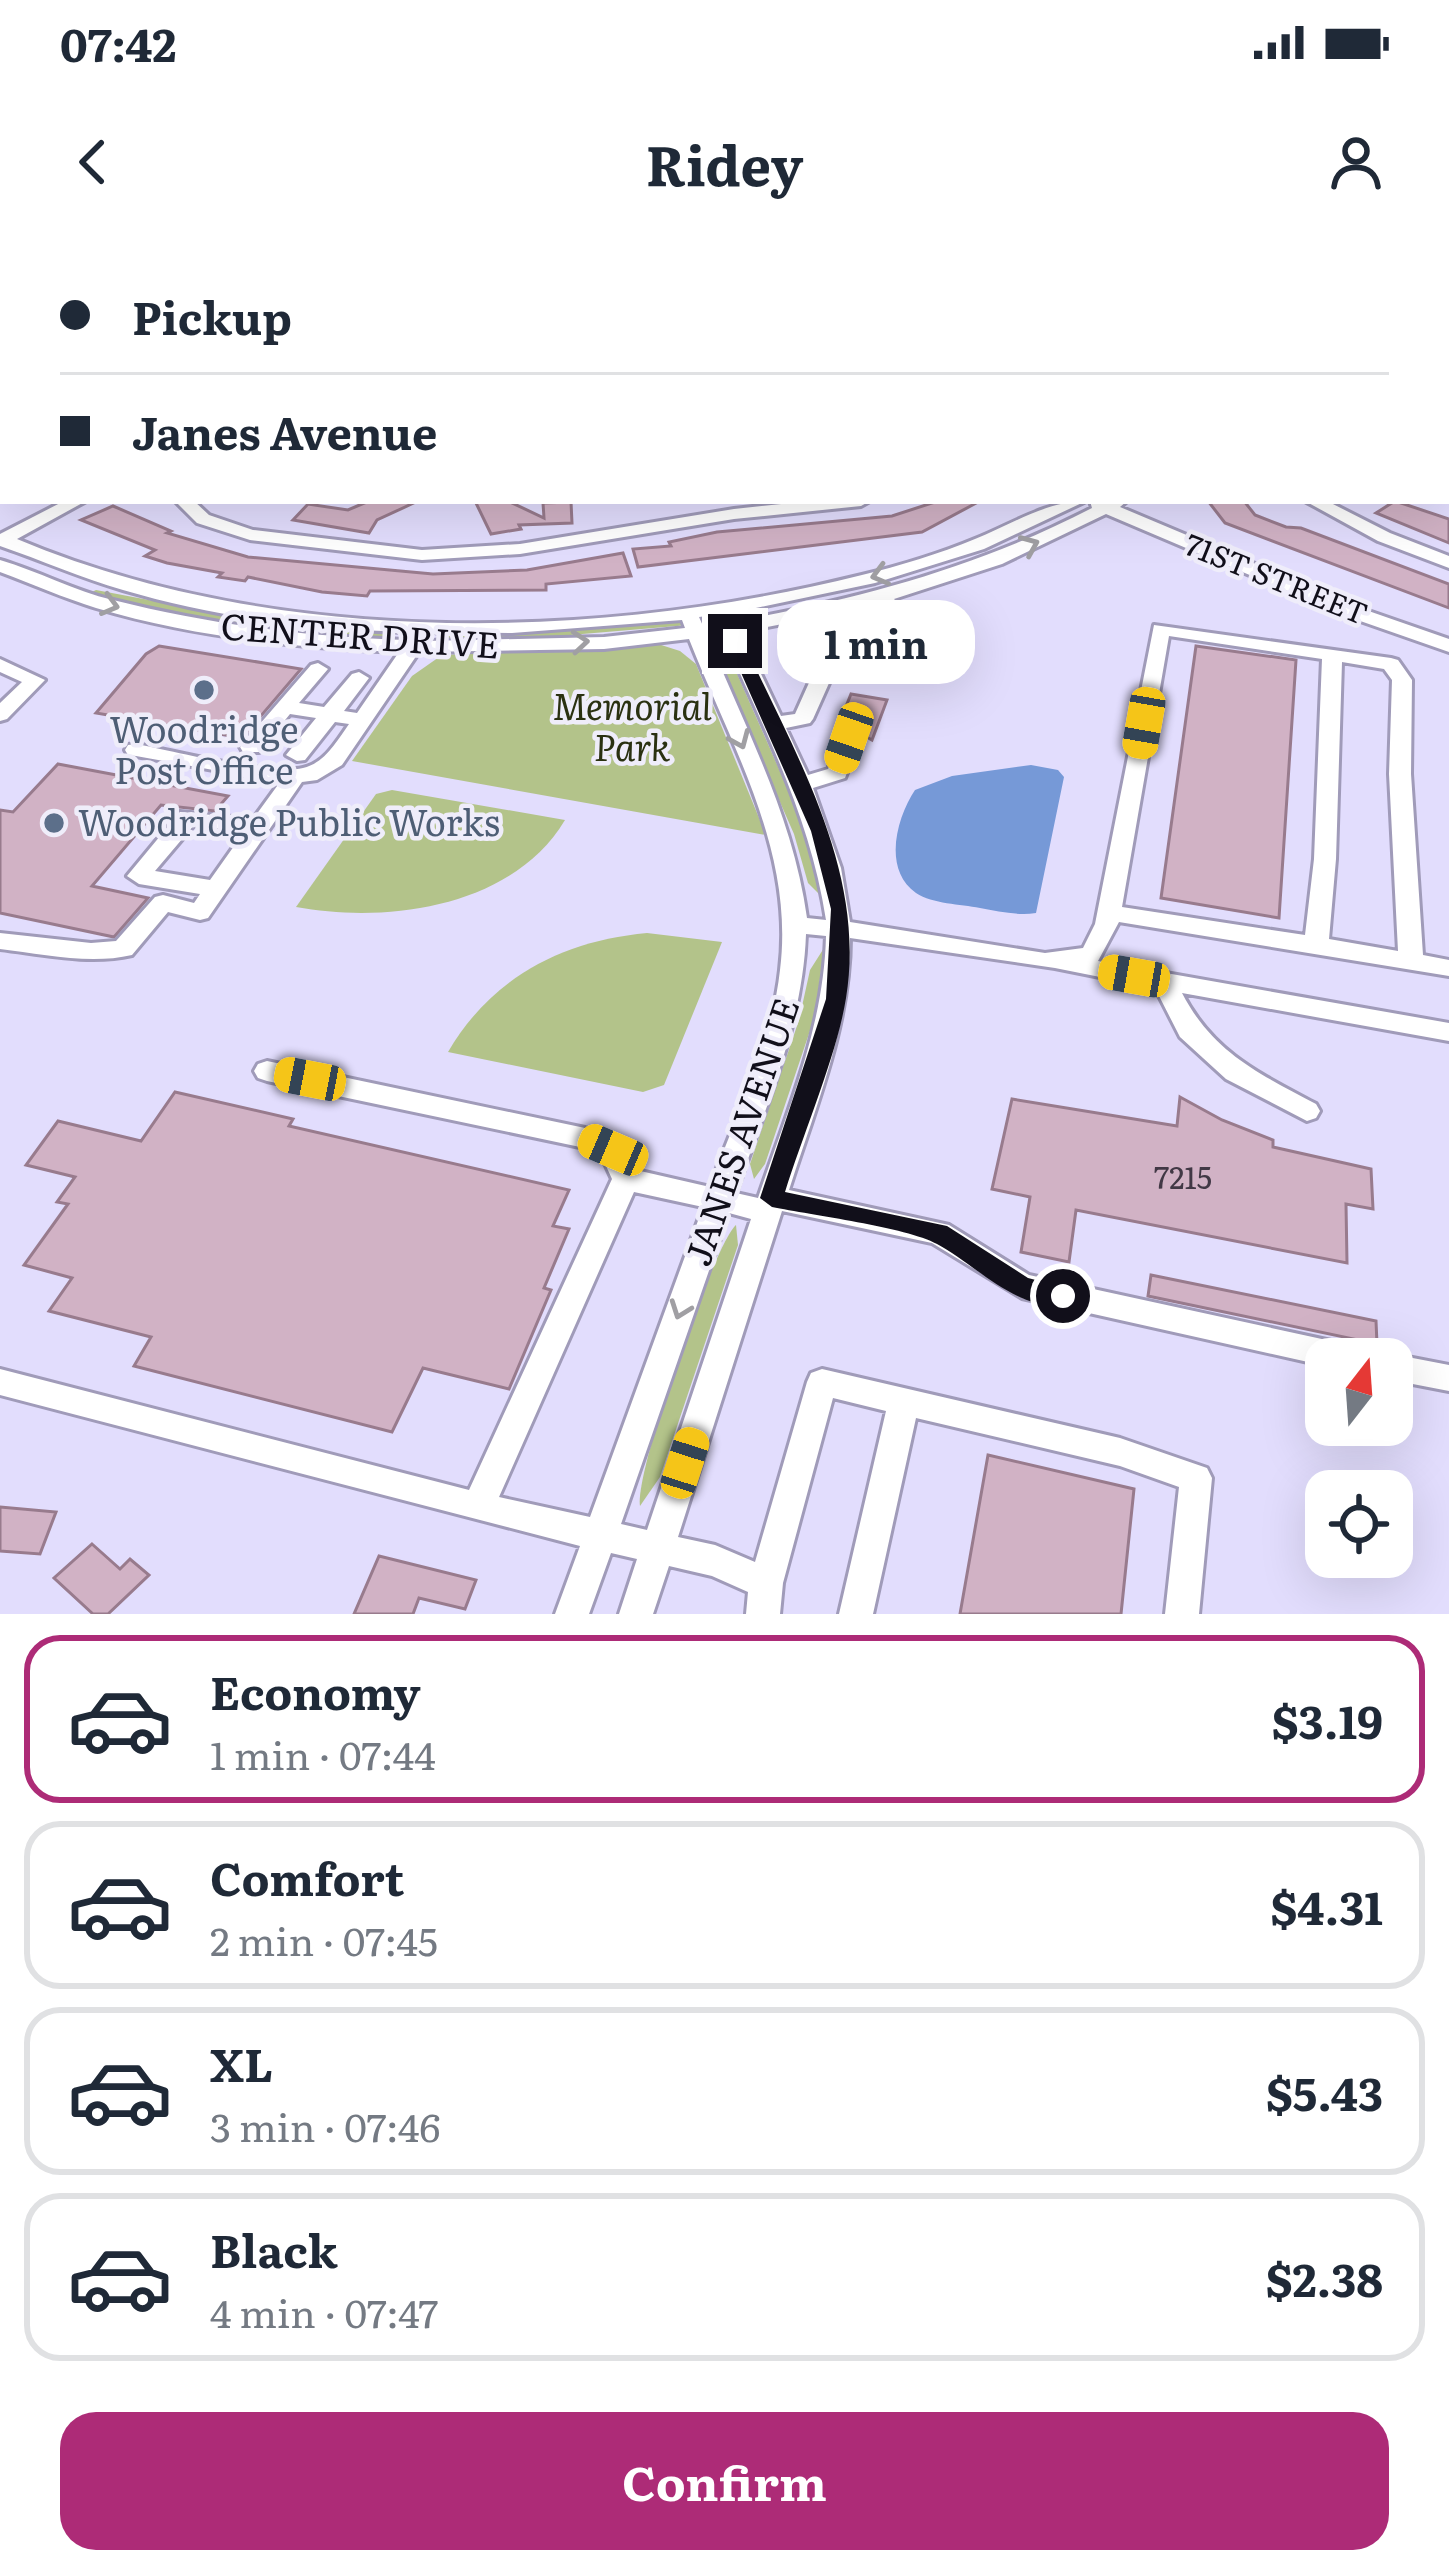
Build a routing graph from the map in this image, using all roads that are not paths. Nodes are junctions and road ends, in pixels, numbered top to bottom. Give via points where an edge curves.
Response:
1 (71, 504) edge
2 (187, 504) edge
3 (667, 504) edge
4 (836, 504) edge
5 (1071, 504) edge
6 (1102, 504) edge
7 (1106, 504) edge
8 (1316, 504) edge
9 (681, 523) junction
10 (427, 533) dead end
11 (1, 540) edge
12 (422, 555) junction
13 (1449, 562) edge
14 (0, 566) edge
15 (882, 597) junction
16 (835, 608) junction
17 (725, 617) junction
18 (692, 622) junction
19 (895, 628) dead end
20 (417, 636) junction
21 (1449, 646) edge
22 (1332, 653) junction
23 (0, 665) edge
24 (318, 670) dead end
25 (358, 678) dead end
26 (285, 706) junction
27 (2, 710) edge
28 (329, 714) junction
29 (363, 720) junction
30 (772, 724) junction
31 (849, 738) dead end
32 (251, 747) dead end
33 (136, 750) dead end
34 (295, 766) junction
35 (800, 785) junction
36 (257, 827) junction
37 (215, 889) junction
38 (1109, 913) junction
39 (798, 925) junction
40 (841, 928) junction
41 (0, 940) edge
42 (1316, 945) junction
43 (1046, 961) junction
44 (1412, 962) junction
45 (1449, 968) edge
46 (1164, 982) junction
47 (1449, 1032) edge
48 (267, 1071) dead end
49 (1307, 1111) dead end
50 (626, 1179) junction
51 (719, 1200) junction
52 (770, 1204) junction
53 (1305, 1348) edge
54 (1413, 1371) edge
55 (1449, 1378) edge
56 (0, 1382) edge
57 (904, 1402) junction
58 (478, 1507) junction
59 (600, 1534) junction
60 (658, 1547) junction
61 (764, 1599) edge
62 (572, 1614) edge
63 (636, 1614) edge
64 (856, 1614) edge
65 (1182, 1614) edge

1 - 11 street
2 - 12 street via 203,519 250,536
3 - 9 street
4 - 9 street
5 -> 17 street via 922,564
15 -> 6 street via 980,566
7 - 21 street, 71ST STREET
8 - 13 street
9 - 12 street via 520,549
10 - 12 street
11 - 20 street, CENTER DRIVE via 169,597
14 -> 20 street, CENTER DRIVE via 93,601 205,627 317,641
15 - 16 street
15 - 19 street via 897,612
16 - 17 street
16 - 30 street via 844,627 803,718
17 - 18 street, CENTER DRIVE
17 - 30 street, JANES AVENUE
18 - 20 street, CENTER DRIVE via 510,647
18 -> 39 street, JANES AVENUE via 784,846
20 - 29 street
22 - 38 street via 1161,629
22 - 42 street
22 - 44 street via 1391,664 1402,680
23 - 27 street via 35,680
24 - 26 street
25 - 28 street
26 - 28 street
26 - 32 street
28 - 29 street
28 - 34 street
29 - 34 street via 334,760 309,775
30 - 35 street, JANES AVENUE
31 - 35 street via 837,773
33 - 34 street
34 - 36 street
35 - 40 street, JANES AVENUE via 829,856
36 - 37 street
36 - 37 street via 188,817 139,876
37 - 41 street via 200,912 163,903 123,949
38 - 42 street
38 - 43 street via 1091,955
39 - 40 street
39 - 51 street, JANES AVENUE via 792,991
40 - 43 street
40 - 52 street, JANES AVENUE via 836,999
42 - 44 street
43 - 46 street
44 - 45 street
46 - 47 street
46 - 49 street via 1189,1031 1235,1072
48 - 50 street via 586,1138 613,1150
50 - 51 street
50 - 58 street
51 - 52 street
51 -> 59 street, JANES AVENUE
52 - 53 street via 939,1233 1022,1286
52 - 60 street, JANES AVENUE
54 - 55 street
56 - 58 street
57 - 61 street via 822,1382
57 - 64 street
57 - 65 street via 1120,1452 1196,1478
58 - 59 street
59 - 60 street
59 - 62 street, JANES AVENUE
60 - 61 street via 715,1561
60 - 63 street, JANES AVENUE

